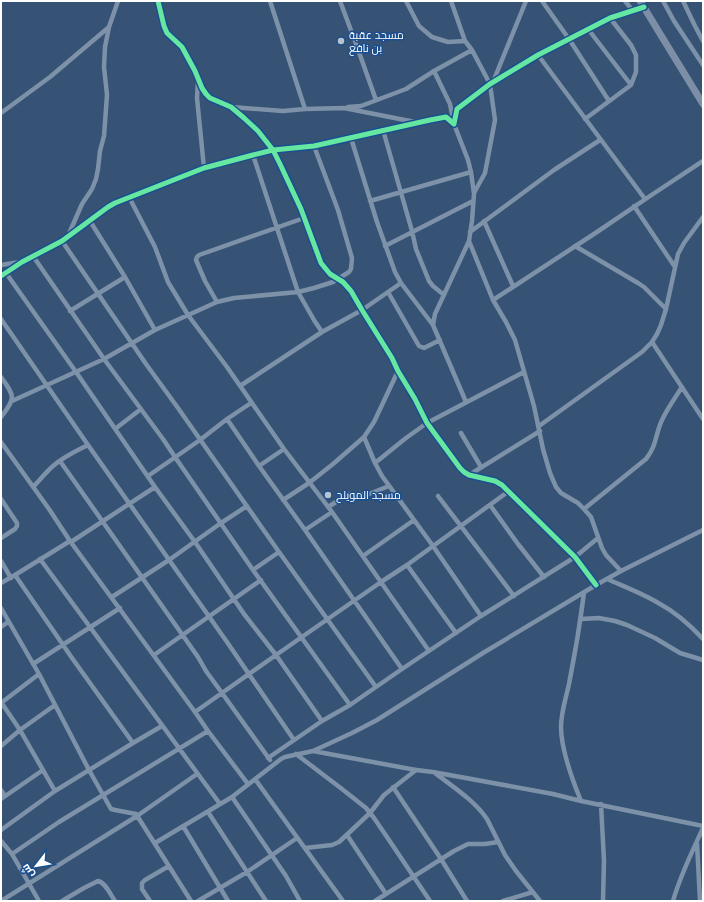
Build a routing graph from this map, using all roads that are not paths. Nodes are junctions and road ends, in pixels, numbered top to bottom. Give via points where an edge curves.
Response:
1 (118, 1) edge
2 (158, 1) edge
3 (270, 1) edge
4 (340, 1) edge
5 (406, 1) edge
6 (451, 1) edge
7 (526, 1) edge
8 (542, 1) edge
9 (626, 1) edge
10 (663, 1) edge
11 (683, 1) edge
12 (642, 4) edge
13 (632, 11) junction
14 (610, 18) junction
15 (109, 27) junction
16 (588, 29) junction
17 (569, 39) junction
18 (465, 41) junction
19 (703, 41) edge
20 (472, 50) junction
21 (538, 55) junction
22 (703, 65) edge
23 (434, 71) junction
24 (198, 77) junction
25 (492, 83) junction
26 (632, 85) junction
27 (376, 100) junction
28 (609, 101) junction
29 (703, 104) edge
30 (231, 107) junction
31 (344, 108) junction
32 (305, 109) junction
33 (1, 113) edge
34 (585, 119) junction
35 (416, 122) junction
36 (454, 124) junction
37 (383, 130) junction
38 (351, 138) junction
39 (600, 140) junction
40 (314, 146) junction
41 (273, 150) junction
42 (254, 154) junction
43 (703, 161) edge
44 (204, 168) junction
45 (471, 172) junction
46 (401, 192) junction
47 (474, 194) junction
48 (129, 197) junction
49 (645, 199) junction
50 (370, 201) junction
51 (473, 201) junction
52 (634, 206) junction
53 (703, 217) edge
54 (304, 218) junction
55 (90, 221) junction
56 (484, 221) junction
57 (277, 227) junction
58 (412, 231) junction
59 (470, 232) junction
60 (67, 238) junction
61 (62, 241) junction
62 (469, 241) junction
63 (385, 246) junction
64 (575, 246) junction
65 (33, 256) junction
66 (22, 262) junction
67 (1, 265) edge
68 (675, 267) junction
69 (6, 273) junction
70 (1, 276) edge
71 (125, 277) junction
72 (338, 279) junction
73 (401, 284) junction
74 (513, 286) junction
75 (298, 292) junction
76 (388, 292) junction
77 (98, 293) junction
78 (444, 295) junction
79 (493, 300) junction
80 (217, 302) junction
81 (362, 310) junction
82 (666, 310) junction
83 (70, 311) junction
84 (188, 315) junction
85 (1, 319) edge
86 (433, 325) junction
87 (155, 330) junction
88 (322, 332) junction
89 (440, 340) junction
90 (652, 342) junction
91 (132, 343) junction
92 (104, 359) junction
93 (398, 371) junction
94 (76, 372) junction
95 (524, 372) junction
96 (1, 377) edge
97 (47, 386) junction
98 (240, 386) junction
99 (682, 387) junction
100 (12, 401) junction
101 (466, 402) junction
102 (251, 403) junction
103 (141, 409) junction
104 (1, 417) edge
105 (227, 419) junction
106 (703, 419) edge
107 (427, 423) junction
108 (115, 429) junction
109 (539, 429) junction
110 (461, 432) dead end
111 (364, 437) junction
112 (200, 440) junction
113 (1, 442) edge
114 (88, 445) junction
115 (284, 449) junction
116 (175, 457) junction
117 (60, 460) junction
118 (375, 463) junction
119 (259, 466) junction
120 (481, 467) junction
121 (469, 475) junction
122 (148, 476) junction
123 (309, 483) junction
124 (389, 486) junction
125 (34, 487) junction
126 (155, 487) junction
127 (509, 492) junction
128 (438, 496) dead end
129 (1, 499) edge
130 (283, 500) junction
131 (129, 504) junction
132 (490, 505) junction
133 (247, 506) junction
134 (328, 507) junction
135 (584, 509) junction
136 (332, 512) junction
137 (414, 520) junction
138 (103, 521) junction
139 (221, 523) junction
140 (461, 525) junction
141 (305, 530) junction
142 (703, 530) edge
143 (1, 538) edge
144 (598, 538) junction
145 (70, 542) junction
146 (195, 542) junction
147 (433, 546) junction
148 (279, 552) junction
149 (363, 556) junction
150 (575, 557) junction
151 (40, 559) junction
152 (169, 560) junction
153 (1, 561) edge
154 (407, 565) junction
155 (253, 570) junction
156 (621, 571) junction
157 (13, 576) junction
158 (544, 577) junction
159 (142, 578) junction
160 (607, 579) junction
161 (261, 580) junction
162 (381, 582) junction
163 (1, 583) edge
164 (596, 585) junction
165 (584, 593) junction
166 (514, 596) junction
167 (112, 597) junction
168 (234, 599) junction
169 (354, 601) junction
170 (1, 608) edge
171 (120, 608) junction
172 (208, 616) junction
173 (481, 616) junction
174 (328, 619) junction
175 (581, 619) junction
176 (8, 622) junction
177 (1, 627) edge
178 (90, 627) junction
179 (456, 633) junction
180 (182, 635) junction
181 (302, 637) junction
182 (703, 639) edge
183 (63, 645) junction
184 (429, 651) junction
185 (154, 655) junction
186 (276, 655) junction
187 (703, 660) edge
188 (33, 664) junction
189 (402, 669) junction
190 (249, 673) junction
191 (39, 674) junction
192 (376, 687) junction
193 (222, 693) junction
194 (1, 703) edge
195 (350, 705) junction
196 (55, 706) junction
197 (195, 712) junction
198 (322, 721) junction
199 (162, 726) junction
200 (20, 730) junction
201 (208, 731) junction
202 (294, 740) junction
203 (133, 743) junction
204 (1, 746) edge
205 (179, 749) junction
206 (313, 751) junction
207 (296, 754) junction
208 (268, 758) junction
209 (272, 764) junction
210 (43, 770) junction
211 (89, 770) junction
212 (416, 770) junction
213 (433, 772) junction
214 (197, 774) junction
215 (254, 779) junction
216 (248, 784) junction
217 (393, 787) junction
218 (1, 790) edge
219 (55, 791) junction
220 (103, 794) junction
221 (3, 797) edge
222 (232, 797) junction
223 (581, 801) junction
224 (220, 804) junction
225 (601, 804) junction
226 (208, 812) junction
227 (370, 813) junction
228 (137, 816) junction
229 (183, 826) junction
230 (703, 827) edge
231 (1, 830) edge
232 (347, 835) junction
233 (298, 838) junction
234 (1, 841) edge
235 (697, 841) junction
236 (498, 842) junction
237 (155, 844) junction
238 (305, 848) junction
239 (12, 854) junction
240 (272, 856) junction
241 (441, 859) junction
242 (169, 866) junction
243 (247, 872) junction
244 (414, 876) junction
245 (28, 883) junction
246 (220, 888) junction
247 (533, 892) junction
248 (386, 894) junction
249 (1, 901) edge
250 (39, 901) edge
251 (62, 901) edge
252 (115, 901) edge
253 (150, 901) edge
254 (191, 901) edge
255 (198, 901) edge
256 (228, 901) edge
257 (266, 901) edge
258 (300, 901) edge
259 (343, 901) edge
260 (375, 901) edge
261 (430, 901) edge
262 (467, 901) edge
263 (503, 901) edge
264 (540, 901) edge
265 (603, 901) edge
266 (672, 901) edge
267 (700, 901) edge

1 - 15 street
2 - 24 street via 167,33 182,47
3 - 32 street
4 - 27 street
5 - 18 street via 419,26 432,37 448,42
6 - 18 street
7 - 25 street
8 - 17 street
9 - 13 street
10 - 22 street
11 - 19 street
12 - 13 street
12 - 29 main road
13 - 14 street
14 - 16 street
14 - 26 street via 636,55 636,72
15 - 33 street via 50,77
15 - 60 street via 104,57 108,95 98,169 92,189 82,204
16 - 17 street
16 - 26 street
17 - 21 street
17 - 28 street
18 - 20 street
20 - 23 street
20 - 25 street
21 - 25 street
21 - 34 street
23 - 27 street via 406,89
23 - 36 street via 450,104
24 - 30 street via 210,98
24 - 44 street via 197,98
25 - 36 street via 457,109
25 - 47 street via 495,120 485,173
26 - 28 street
27 - 31 street via 361,106
28 - 34 street
30 - 32 street via 283,111
30 - 41 street via 258,131
31 - 32 street
31 - 35 street
34 - 39 street
35 - 36 street via 446,117
35 - 37 street
36 - 45 street
37 - 38 street
37 - 46 street
38 - 40 street
38 - 50 street
39 - 49 street
39 - 56 street
40 - 41 street
40 - 72 street via 338,210 352,258 351,269
41 - 42 street
41 - 54 street
42 - 44 street
42 - 57 street
43 - 49 street
44 - 48 street
45 - 46 street
45 - 47 street
46 - 50 street
46 - 58 street
47 - 51 street
48 - 55 street via 108,207
48 - 84 street via 155,247 168,282
49 - 52 street
50 - 63 street
51 - 58 street
51 - 59 street
52 - 64 street
52 - 68 street
53 - 68 street via 684,243
54 - 57 street
54 - 72 street via 321,263
55 - 60 street
55 - 71 street
56 - 59 street
56 - 74 street
57 - 75 street
57 - 80 street via 197,257 205,281
58 - 63 street
58 - 78 street via 416,249 429,280
59 - 62 street
60 - 61 street
61 - 65 street
61 - 77 street
62 - 78 street
62 - 79 street
63 - 73 street
64 - 74 street
64 - 82 street via 644,287
65 - 66 street
65 - 83 street
66 - 67 street
66 - 69 street
68 - 82 street
69 - 70 street
69 - 94 street
71 - 77 street
71 - 87 street
72 - 75 street
72 - 81 street via 347,285
73 - 76 street
73 - 86 street
74 - 79 street
75 - 80 street
75 - 88 street
76 - 81 street
76 - 89 street via 419,346 424,348
77 - 83 street
77 - 91 street
78 - 86 street
79 - 95 street via 515,340
80 - 84 street
81 - 88 street
81 - 93 street
82 - 90 street
83 - 92 street
84 - 87 street
84 - 98 street
85 - 97 street
86 - 89 street
87 - 91 street
88 - 98 street
89 - 101 street
90 - 99 street
90 - 109 street
91 - 92 street
91 - 112 street
92 - 94 street
92 - 103 street
93 - 107 street
93 - 111 street via 374,422
94 - 97 street
94 - 108 street
95 - 101 street
95 - 109 street
96 - 100 street via 11,392
97 - 100 street
97 - 114 street
98 - 102 street
99 - 106 street
99 - 135 street via 662,421 654,447 646,459
100 - 104 street
101 - 107 street
102 - 105 street
102 - 115 street
103 - 108 street
103 - 116 street
105 - 112 street
105 - 119 street
107 - 118 street
107 - 121 street via 460,468
108 - 122 street
109 - 120 street
109 - 135 street via 556,487
110 - 120 street
111 - 118 street
111 - 123 street
112 - 116 street
112 - 133 street
113 - 125 street
114 - 117 street
114 - 131 street
115 - 119 street
115 - 123 street
116 - 122 street
116 - 139 street
117 - 125 street
117 - 138 street
118 - 124 street
119 - 130 street
120 - 121 street
121 - 127 street via 495,481
122 - 126 street
123 - 130 street
123 - 134 street
124 - 134 street via 369,494 349,494
124 - 137 street
125 - 145 street
126 - 131 street
126 - 146 street
127 - 132 street
127 - 150 street
128 - 140 street
129 - 143 street via 17,526
130 - 141 street
131 - 138 street
131 - 152 street
132 - 140 street
132 - 158 street
133 - 139 street
133 - 148 street
134 - 136 street
135 - 144 street via 591,517
136 - 141 street
136 - 149 street
137 - 147 street
137 - 149 street
138 - 145 street
138 - 159 street
139 - 146 street
139 - 155 street
140 - 147 street
140 - 166 street
141 - 169 street
142 - 156 street
144 - 150 street
144 - 156 street via 606,555
145 - 151 street
145 - 167 street
146 - 152 street
146 - 168 street
147 - 154 street
147 - 173 street
148 - 155 street
148 - 174 street
149 - 162 street
150 - 158 street
150 - 164 street
151 - 157 street
151 - 178 street
152 - 159 street
152 - 172 street
153 - 157 street
154 - 162 street
154 - 179 street
155 - 161 street
156 - 160 street
157 - 163 street
157 - 183 street
158 - 166 street
159 - 167 street
159 - 180 street
160 - 164 street
160 - 182 street via 674,612
161 - 168 street
161 - 181 street
162 - 169 street
162 - 184 street
164 - 165 street
165 - 175 street
165 - 206 street via 377,720
166 - 173 street
167 - 171 street
168 - 172 street
168 - 186 street
169 - 174 street
169 - 189 street
170 - 176 street
171 - 178 street
171 - 185 street
172 - 180 street
172 - 190 street
173 - 179 street
174 - 181 street
174 - 192 street
175 - 187 street via 599,618 614,621 646,633 680,653
175 - 223 street via 561,727 563,744
176 - 177 street
176 - 188 street
178 - 183 street
178 - 199 street
179 - 184 street
180 - 185 street
180 - 193 street
181 - 186 street
181 - 195 street
183 - 188 street
183 - 203 street
184 - 189 street
185 - 197 street
186 - 190 street
186 - 198 street
188 - 191 street
189 - 192 street
190 - 193 street
190 - 202 street
191 - 194 street
191 - 196 street
192 - 195 street
193 - 197 street
193 - 208 street
194 - 200 street
195 - 198 street
196 - 200 street
196 - 211 street
197 - 201 street
198 - 202 street
199 - 203 street
199 - 205 street
200 - 204 street
200 - 210 street
201 - 205 street
201 - 216 street
202 - 208 street
203 - 211 street
205 - 214 street
205 - 220 street
206 - 207 street
206 - 212 street
207 - 209 street via 281,758
207 - 227 street via 357,800
208 - 209 street
209 - 215 street
210 - 219 street
210 - 221 street
211 - 219 street
211 - 220 street
212 - 213 street
212 - 217 street
213 - 223 street
213 - 236 street via 478,808 487,819
214 - 224 street
214 - 228 street
215 - 216 street
215 - 233 street
216 - 222 street
217 - 227 street
217 - 241 street
218 - 221 street
219 - 231 street
220 - 228 street via 113,810 135,813
220 - 239 street
222 - 224 street
222 - 240 street
223 - 225 street
224 - 226 street
225 - 230 street
225 - 265 street
226 - 229 street
226 - 243 street
227 - 232 street
227 - 244 street
228 - 237 street
228 - 245 street
229 - 237 street
229 - 246 street
230 - 235 street
232 - 238 street via 332,846
232 - 248 street
233 - 238 street
233 - 240 street
234 - 239 street
235 - 266 street
235 - 267 street
236 - 241 street via 464,845
236 - 247 street
237 - 242 street
238 - 259 street
239 - 245 street
240 - 243 street
240 - 258 street
241 - 244 street
241 - 262 street
242 - 253 street via 142,883 142,888
242 - 254 street
243 - 246 street
243 - 257 street
244 - 248 street
244 - 261 street
245 - 249 street
245 - 250 street
246 - 255 street
246 - 256 street
247 - 263 street
247 - 264 street
248 - 260 street
251 - 252 street via 95,882 100,882

